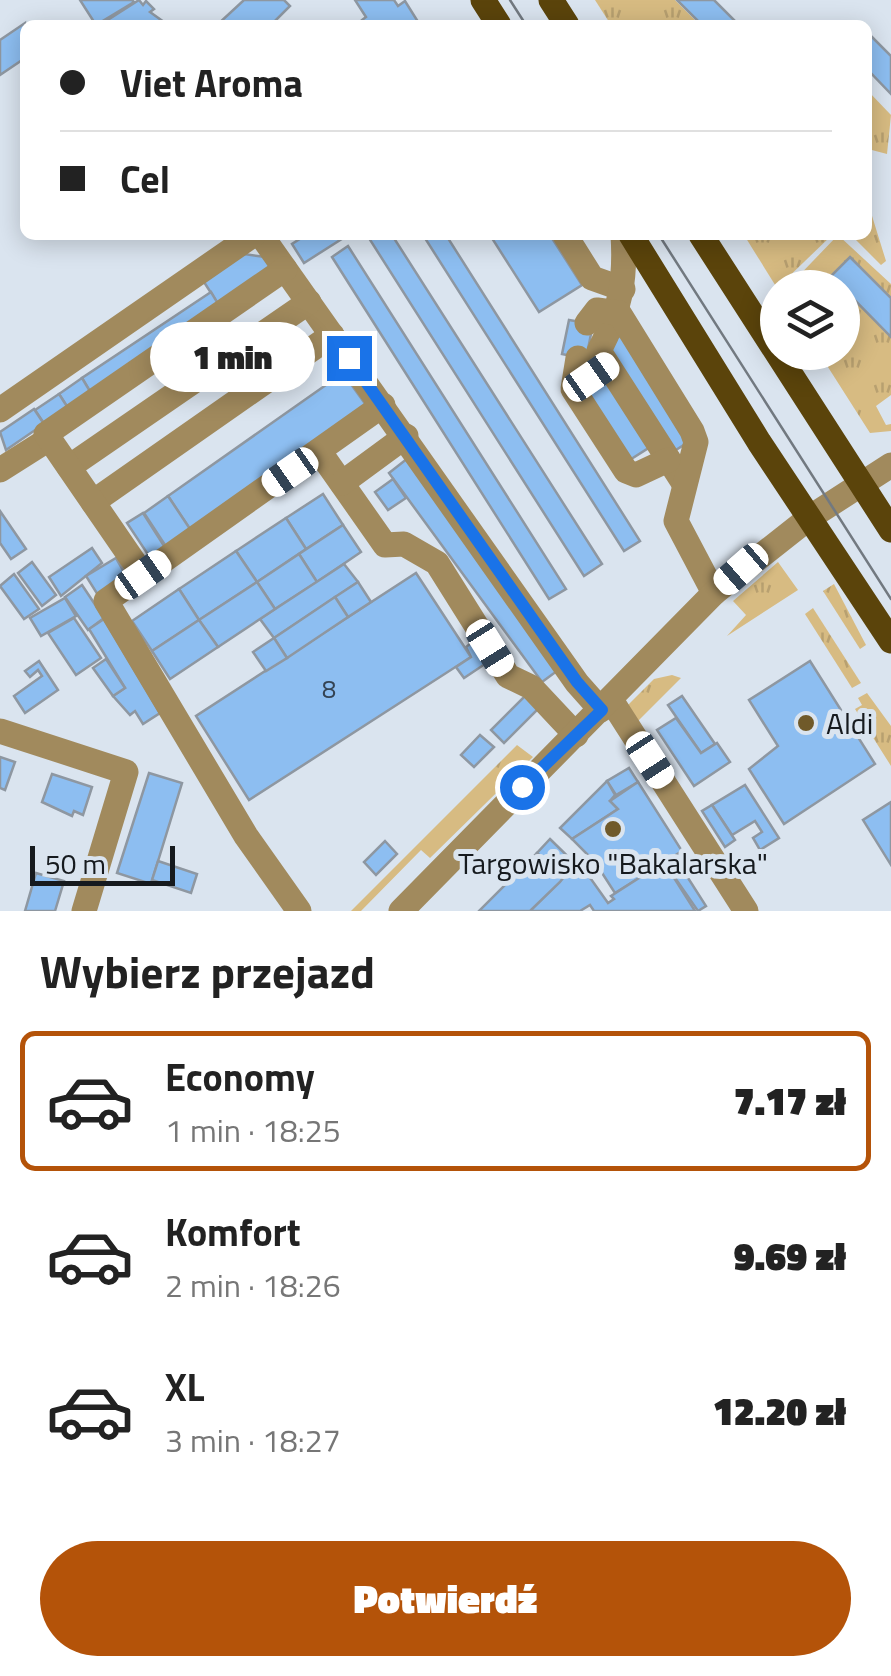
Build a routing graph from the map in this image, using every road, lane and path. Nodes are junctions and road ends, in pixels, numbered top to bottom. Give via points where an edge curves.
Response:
1 (246, 240) edge
2 (256, 240) edge
3 (568, 240) edge
4 (623, 240) edge
5 (635, 240) edge
6 (704, 240) edge
7 (285, 268) junction
8 (621, 301) junction
9 (308, 302) junction
10 (587, 323) dead end
11 (332, 336) junction
12 (578, 358) dead end
13 (608, 365) junction
14 (573, 389) junction
15 (383, 404) junction
16 (0, 410) edge
17 (47, 436) junction
18 (406, 436) junction
19 (319, 451) junction
20 (668, 460) junction
21 (891, 465) edge
22 (69, 467) junction
23 (0, 470) edge
24 (683, 482) junction
25 (342, 483) junction
26 (861, 485) junction
27 (92, 502) junction
28 (809, 518) junction
29 (891, 530) edge
30 (143, 575) junction
31 (714, 593) junction
32 (891, 641) edge
33 (606, 705) junction
34 (0, 731) edge
35 (576, 734) junction
36 (84, 911) edge
37 (299, 911) edge
38 (401, 911) edge
39 (746, 911) edge

1 - 16 street
2 - 7 street
3 - 8 street via 592,278
4 - 8 street
5 - 28 main road
6 - 26 main road
7 - 9 street
7 - 17 street
8 - 10 street via 597,310
8 - 13 street via 599,351
8 - 24 street via 695,438
9 - 11 street
9 - 22 street
11 - 15 street
11 - 27 street
12 - 14 street
13 - 14 street
13 - 20 street
14 - 20 street via 629,473
15 - 18 street
15 - 19 street
17 - 22 street
17 - 23 street
18 - 25 street
18 - 33 street via 577,682
19 - 25 street
19 - 30 street
20 - 24 street
21 - 26 street
22 - 27 street
24 - 31 street via 676,521
25 - 35 street via 385,545 404,544 437,563 508,676 525,682
26 - 28 street
26 - 29 main road
27 - 30 street
28 - 31 street
28 - 32 main road
30 - 37 street via 106,601 246,836
31 - 33 street
33 - 35 street
33 - 39 street
34 - 36 street via 126,772
35 - 38 street

